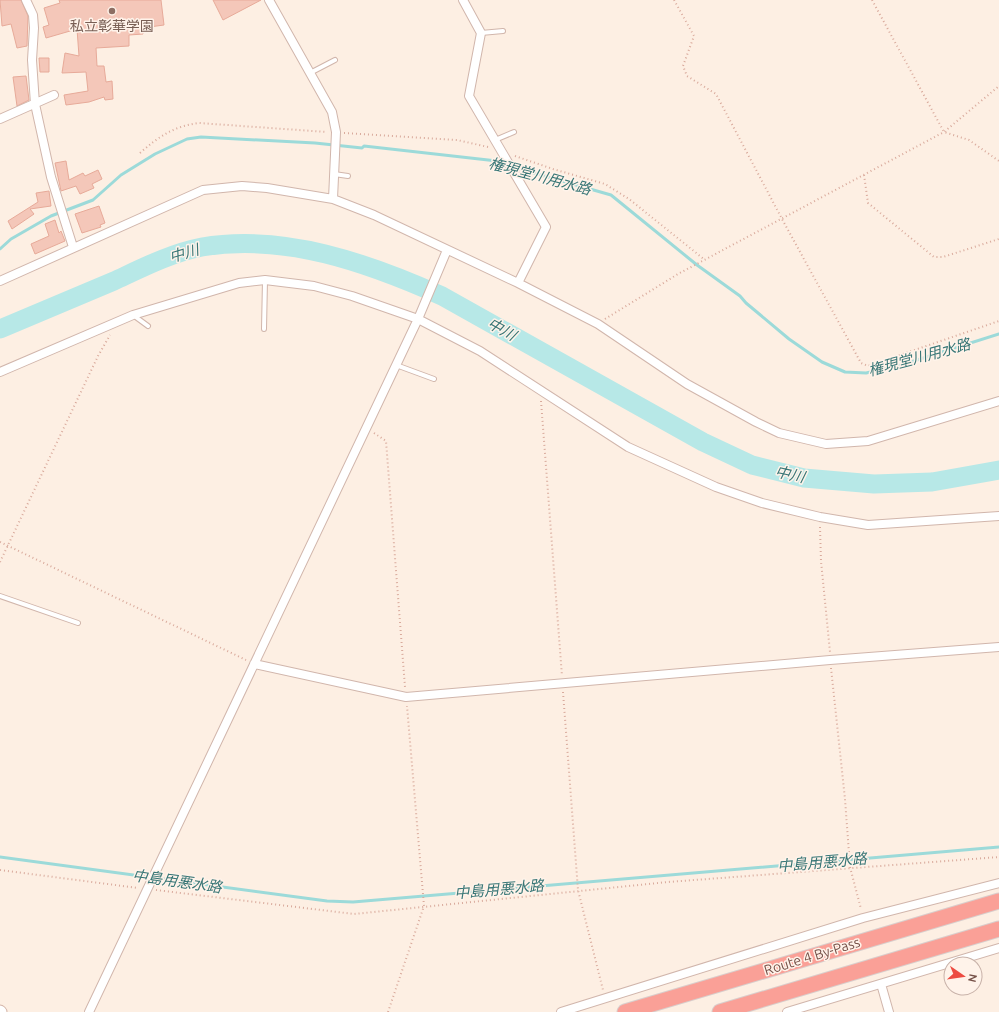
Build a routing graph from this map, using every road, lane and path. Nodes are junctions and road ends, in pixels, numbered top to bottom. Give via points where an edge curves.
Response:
1 (26, 0) edge
2 (269, 0) edge
3 (463, 0) edge
4 (674, 0) edge
5 (872, 0) edge
6 (503, 31) dead end
7 (481, 33) junction
8 (335, 60) dead end
9 (310, 73) junction
10 (999, 86) edge
11 (54, 95) dead end
12 (35, 104) junction
13 (0, 119) edge
14 (336, 132) junction
15 (514, 132) dead end
16 (944, 132) junction
17 (495, 140) junction
18 (501, 151) junction
19 (140, 153) dead end
20 (999, 161) edge
21 (334, 174) junction
22 (864, 175) junction
23 (348, 176) dead end
24 (333, 199) junction
25 (782, 219) junction
26 (999, 239) edge
27 (73, 247) junction
28 (446, 254) junction
29 (705, 260) junction
30 (265, 280) junction
31 (0, 281) edge
32 (518, 283) junction
33 (133, 314) junction
34 (418, 319) junction
35 (119, 320) junction
36 (999, 321) edge
37 (598, 324) junction
38 (148, 326) dead end
39 (264, 329) dead end
40 (396, 365) junction
41 (0, 372) edge
42 (434, 379) dead end
43 (541, 390) junction
44 (999, 401) edge
45 (366, 428) junction
46 (999, 516) edge
47 (820, 517) junction
48 (0, 542) edge
49 (8, 546) junction
50 (0, 562) edge
51 (0, 596) edge
52 (78, 623) dead end
53 (999, 647) edge
54 (830, 660) junction
55 (254, 664) junction
56 (562, 684) junction
57 (406, 697) junction
58 (999, 857) edge
59 (850, 867) junction
60 (0, 870) edge
61 (999, 883) edge
62 (148, 890) junction
63 (578, 890) junction
64 (999, 901) edge
65 (424, 906) junction
66 (863, 918) junction
67 (999, 930) edge
68 (999, 948) edge
69 (881, 984) junction
70 (605, 999) junction
71 (89, 1012) edge
72 (388, 1012) edge
73 (561, 1012) edge
74 (625, 1012) edge
75 (720, 1012) edge
76 (787, 1012) edge
77 (889, 1012) edge

1 - 12 street via 33,15 32,60
2 - 9 street
3 - 7 street
4 - 25 path via 694,36 683,66 687,76 716,94
5 - 16 path
6 - 7 lane
7 - 17 street via 469,96
8 - 9 lane
9 - 14 street via 332,112
10 - 16 path
11 - 12 street
12 - 13 street
12 - 27 street via 52,177
14 - 18 path via 457,140
14 - 19 path via 186,124 156,139
14 - 21 street
15 - 17 lane
16 - 20 path via 969,140
16 - 22 path
17 - 18 street
18 - 29 path via 553,170 605,184 629,199
18 - 32 street via 546,227
21 - 23 lane
21 - 24 street
22 - 25 path
22 - 26 path via 868,203 934,257 943,257
24 - 27 street via 242,186 203,190
24 - 28 street via 374,215
25 - 29 path
25 - 36 path via 861,363 868,366
27 - 31 street
28 - 32 street
28 - 34 street
29 - 37 path
30 - 33 street via 239,283
30 - 34 street via 326,289
30 - 39 lane
32 - 37 street
33 - 35 street
33 - 38 lane
34 - 40 street
34 - 43 street via 480,351
35 - 41 street
35 - 49 path via 98,356
37 - 44 street via 687,384 756,422 779,433 826,444 868,441
40 - 42 lane
40 - 45 street
43 - 47 street via 628,447 664,464 716,487 762,503
43 - 56 path
45 - 55 street
45 - 57 path via 386,441
46 - 47 street via 868,525
47 - 54 path via 820,561
48 - 49 path
49 - 50 path
49 - 55 path
51 - 52 lane
53 - 54 street
54 - 56 street
54 - 59 path
55 - 57 street
55 - 62 street
56 - 57 street
56 - 63 path
57 - 65 path
58 - 59 path
59 - 63 path
59 - 66 path
60 - 62 path
61 - 66 street
62 - 65 path via 354,914
62 - 71 street
63 - 65 path
63 - 70 path
64 - 74 highway, Route 4 By-Pass
65 - 72 path
66 - 70 street
67 - 75 highway, Route 4 By-Pass
68 - 69 street
69 - 76 street
69 - 77 street
70 - 73 street

